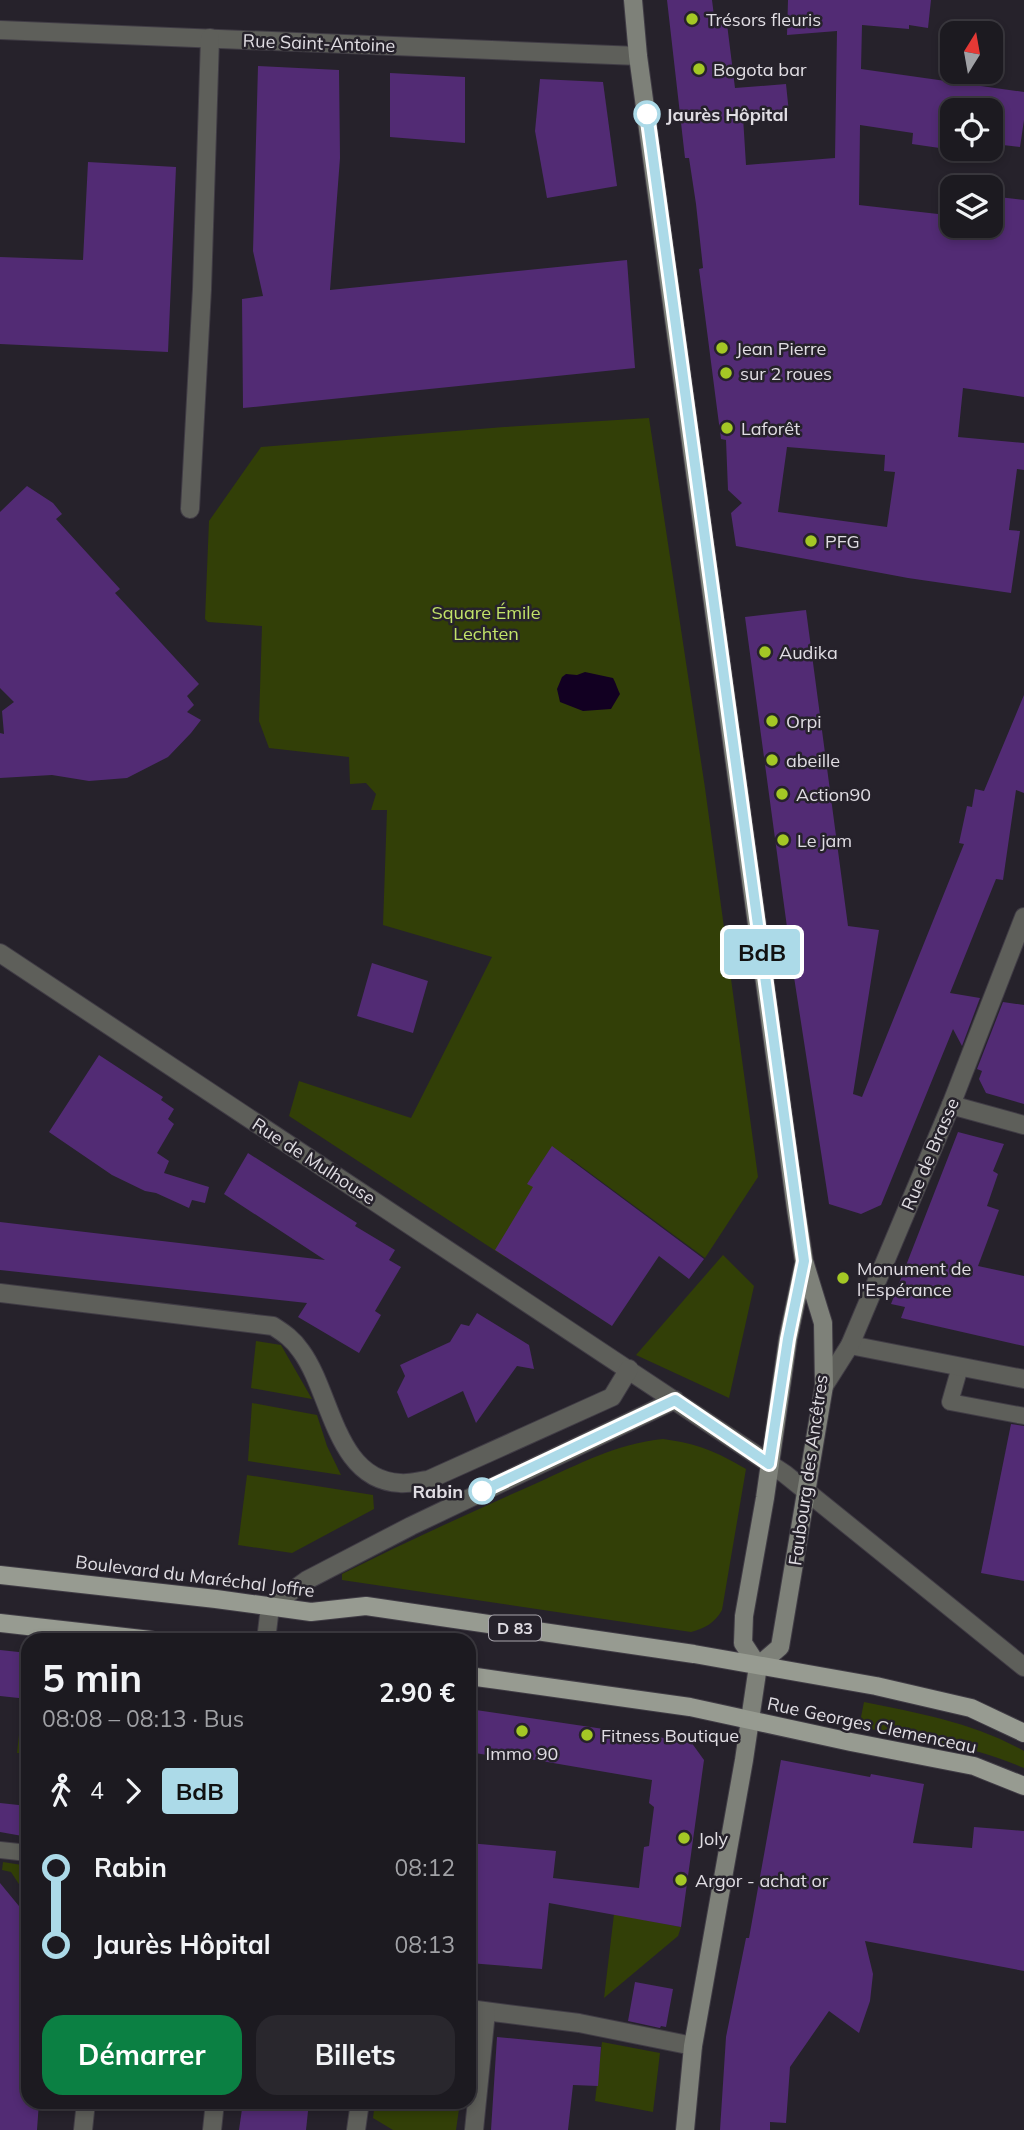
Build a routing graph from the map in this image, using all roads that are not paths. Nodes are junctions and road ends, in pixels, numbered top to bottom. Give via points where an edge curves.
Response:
1 (634, 0) edge
2 (0, 30) edge
3 (211, 38) junction
4 (638, 56) junction
5 (190, 509) dead end
6 (1024, 917) edge
7 (0, 953) edge
8 (951, 1105) junction
9 (1024, 1125) edge
10 (804, 1261) junction
11 (0, 1293) edge
12 (850, 1345) junction
13 (960, 1367) junction
14 (629, 1370) junction
15 (1024, 1379) edge
16 (824, 1386) junction
17 (675, 1400) junction
18 (1024, 1416) edge
19 (769, 1464) junction
20 (808, 1490) junction
21 (0, 1575) edge
22 (270, 1607) junction
23 (0, 1623) edge
24 (89, 1633) edge
25 (267, 1633) edge
26 (758, 1666) junction
27 (1024, 1667) edge
28 (476, 1677) edge
29 (751, 1721) junction
30 (1024, 1733) edge
31 (1024, 1786) edge
32 (0, 1850) edge
33 (21, 1852) edge
34 (478, 2010) edge
35 (693, 2046) junction
36 (476, 2070) edge
37 (85, 2109) edge
38 (214, 2109) edge
39 (359, 2109) edge
40 (475, 2109) edge
41 (83, 2130) edge
42 (212, 2130) edge
43 (356, 2130) edge
44 (474, 2130) edge
45 (685, 2130) edge

1 - 4 main road
2 - 3 street, Rue Saint-Antoine
3 - 4 street, Rue Saint-Antoine
3 - 5 street
4 - 10 main road
6 - 8 street, Rue de Brasse
7 - 14 street, Rue de Mulhouse
8 - 9 street
8 - 12 street, Rue de Brasse
10 - 16 main road, Faubourg des Ancêtres via 823,1323
10 - 19 main road
11 - 14 street via 273,1326 290,1336 303,1353 349,1455 370,1475 400,1483 428,1480 612,1397
12 - 13 street
12 - 16 street, Rue de Brasse
13 - 15 street
13 - 18 lane via 950,1402
14 - 17 street, Rue de Mulhouse
16 - 20 main road, Faubourg des Ancêtres
17 - 19 street, Rue de Mulhouse
17 - 22 street via 367,1548 307,1580
19 - 20 street, Rue de Mulhouse
19 - 26 main road via 744,1616 743,1643
20 - 26 main road, Faubourg des Ancêtres via 780,1647
20 - 27 street, Rue de Mulhouse
21 - 22 main road, Boulevard du Maréchal Joffre / D 83
22 - 25 street
22 - 26 main road, Boulevard du Maréchal Joffre / D 83 via 311,1612 374,1607
23 - 24 main road
26 - 29 main road
26 - 30 main road, Rue Georges Clemenceau / D 83 via 971,1708
28 - 29 main road via 654,1701
29 - 31 main road, Rue Georges Clemenceau via 974,1766
29 - 35 main road
32 - 33 lane
34 - 35 street via 579,2023
34 - 36 street
35 - 45 main road
37 - 41 street
38 - 42 street
39 - 43 street
40 - 44 street

